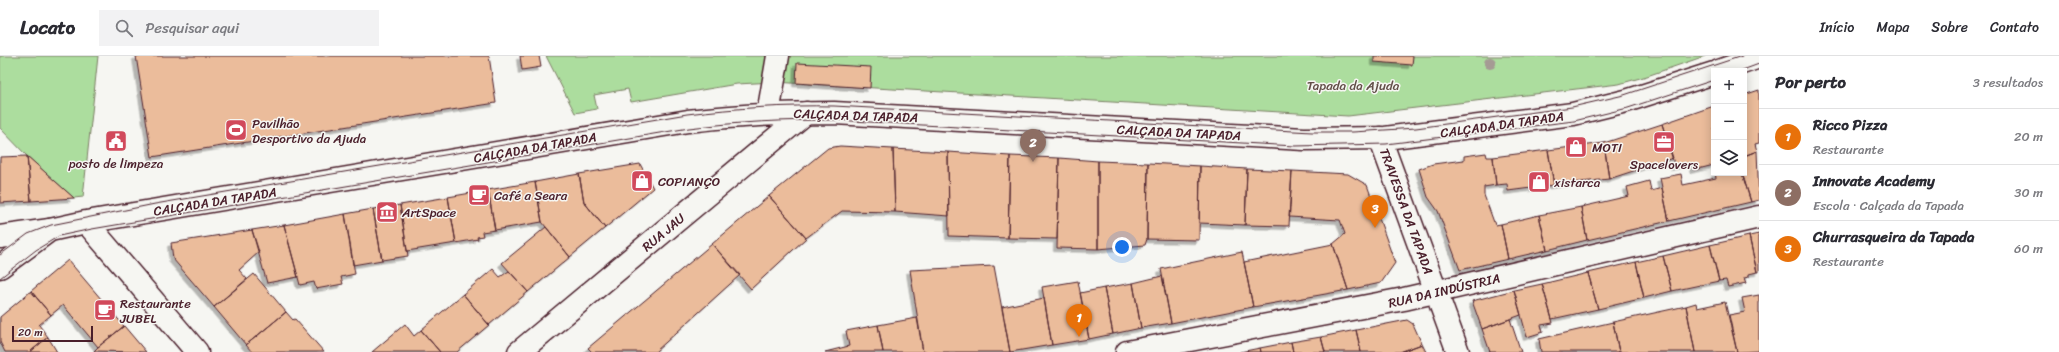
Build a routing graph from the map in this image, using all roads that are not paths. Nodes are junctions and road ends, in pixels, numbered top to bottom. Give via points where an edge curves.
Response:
1 (778, 56) edge
2 (1759, 57) edge
3 (1728, 68) edge
4 (1711, 74) edge
5 (806, 113) junction
6 (768, 114) junction
7 (1380, 138) junction
8 (1759, 218) edge
9 (86, 222) junction
10 (50, 230) junction
11 (0, 237) edge
12 (0, 267) edge
13 (1436, 292) junction
14 (197, 352) edge
15 (519, 352) edge
16 (1127, 352) edge
17 (1458, 352) edge

1 - 6 street
2 - 3 street
4 - 7 street, CALÇADA DA TAPADA via 1626,102 1573,114
5 - 6 street, CALÇADA DA TAPADA
5 - 7 street, CALÇADA DA TAPADA via 1304,139
5 - 15 street, RUA JAU
6 - 9 street, CALÇADA DA TAPADA via 688,121
7 - 13 street, TRAVESSA DA TAPADA
8 - 13 street, RUA DA INDÚSTRIA
9 - 10 street, CALÇADA DA TAPADA
9 - 14 street
10 - 11 street, CALÇADA DA TAPADA
10 - 12 street
13 - 16 street, RUA DA INDÚSTRIA
13 - 17 street, TRAVESSA DA TAPADA

